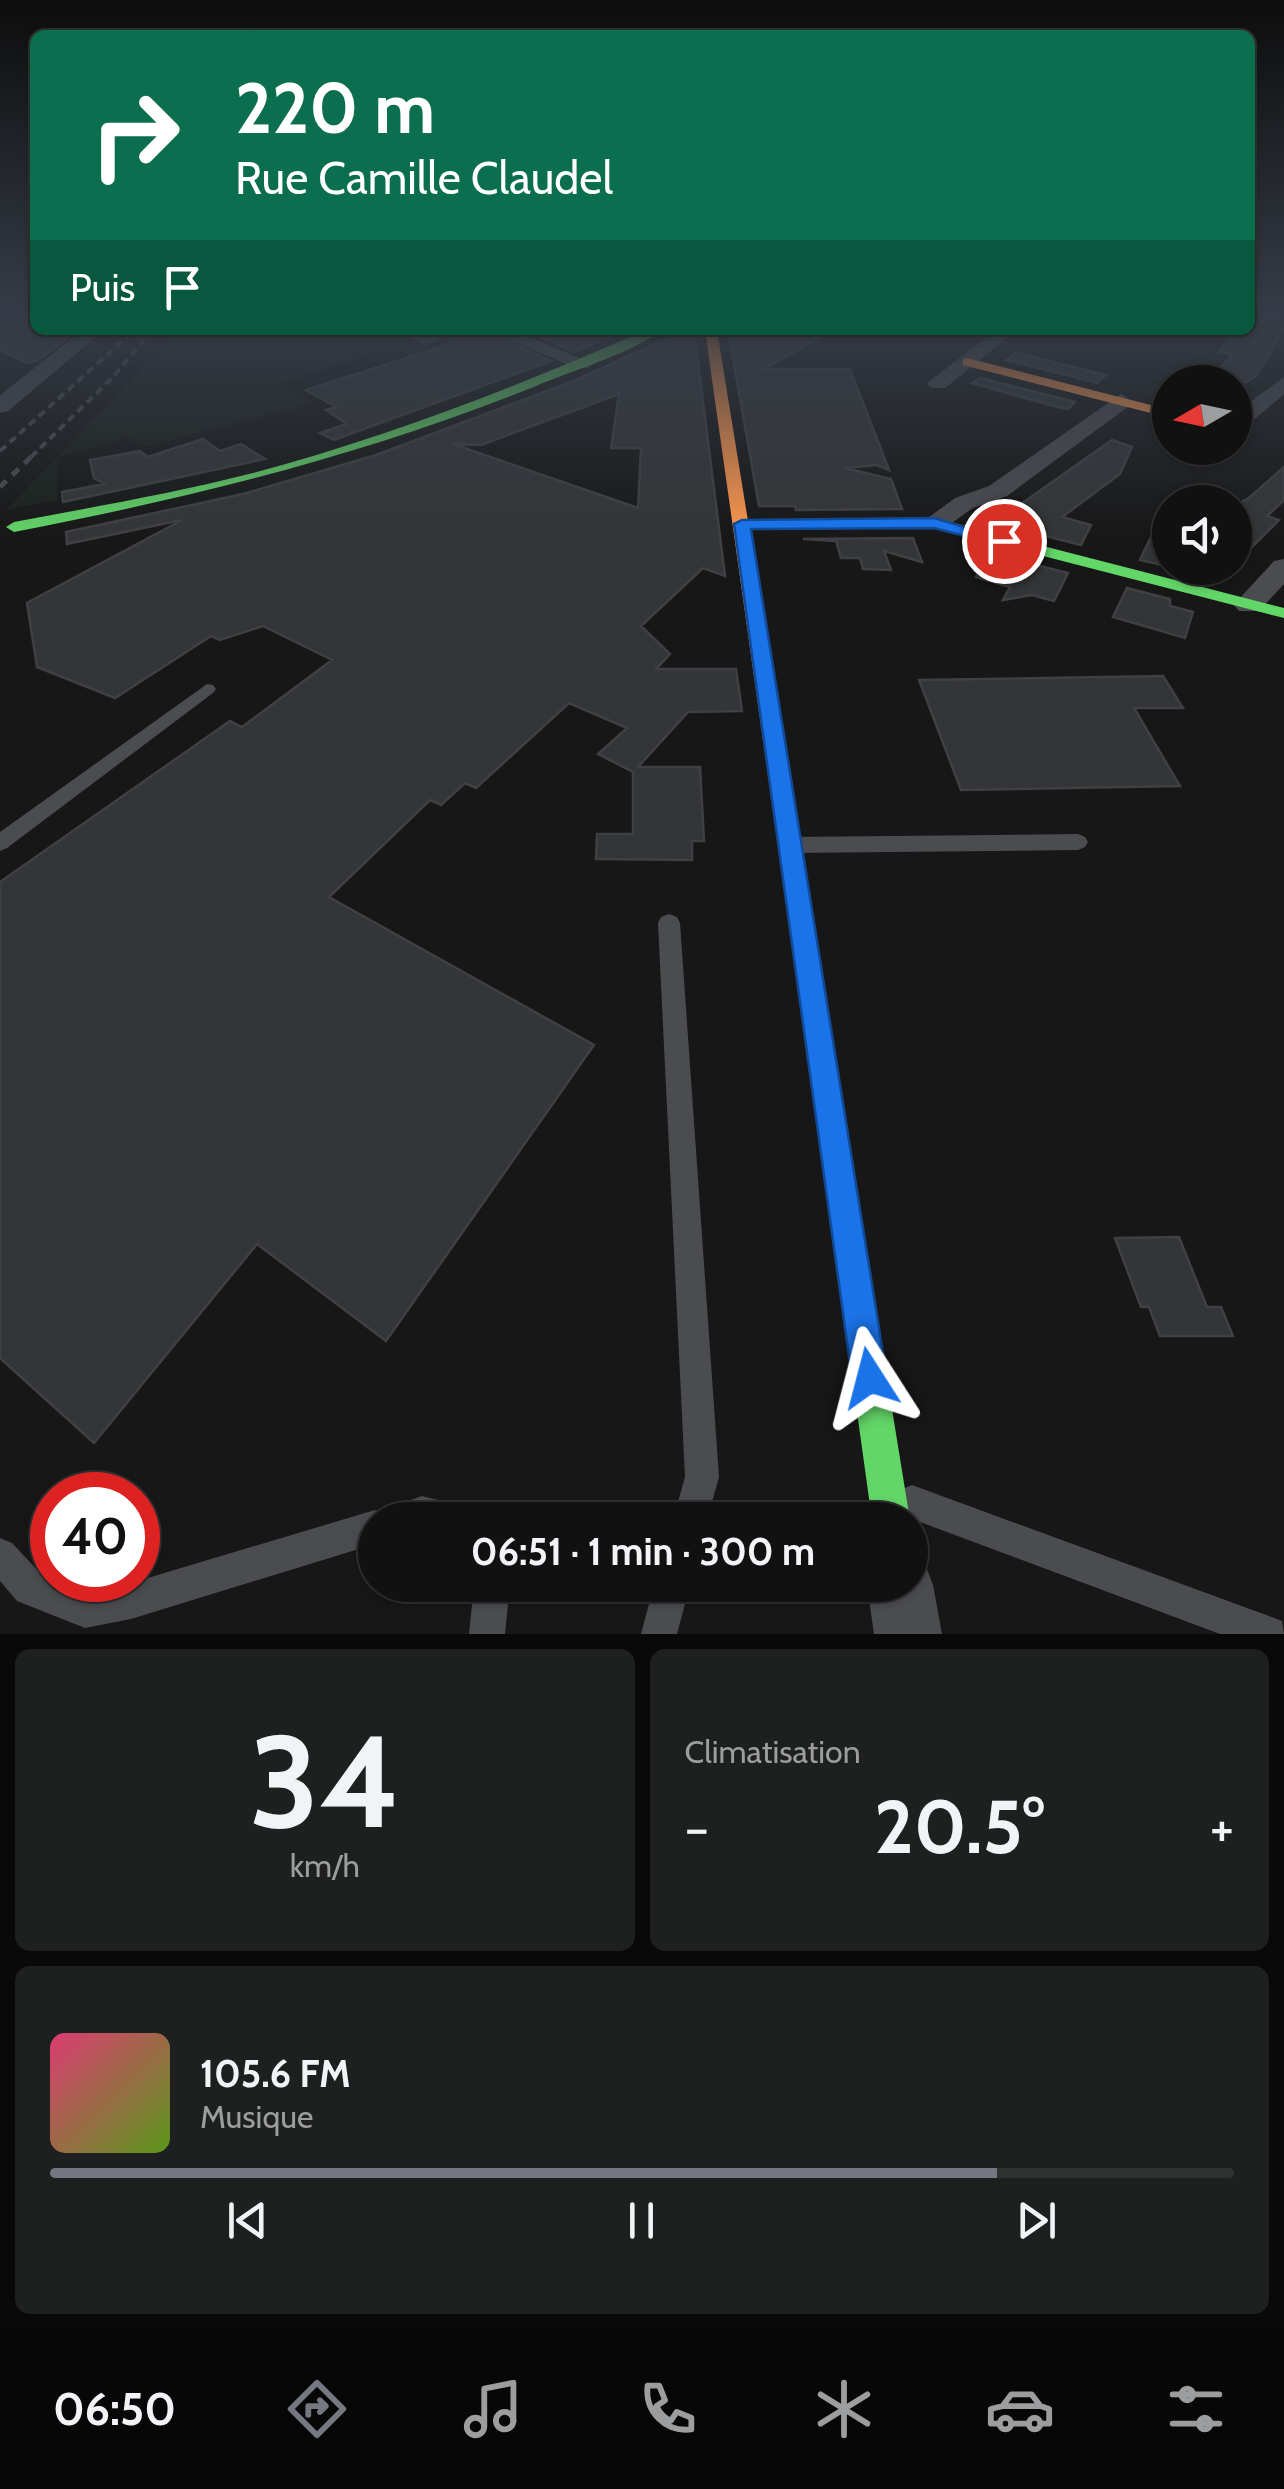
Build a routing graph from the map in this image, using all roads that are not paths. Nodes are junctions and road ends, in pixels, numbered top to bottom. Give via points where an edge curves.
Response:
1 (25, 386) edge
2 (524, 386) edge
3 (721, 386) edge
4 (1063, 386) edge
5 (1279, 386) edge
6 (1121, 401) junction
7 (0, 406) edge
8 (1258, 406) junction
9 (1152, 409) edge
10 (1252, 411) edge
11 (1284, 413) edge
12 (934, 523) junction
13 (742, 524) junction
14 (14, 528) dead end
15 (1284, 568) edge
16 (1249, 604) junction
17 (1284, 614) edge
18 (207, 688) dead end
19 (1078, 842) dead end
20 (0, 843) edge
21 (789, 845) junction
22 (669, 923) dead end
23 (695, 1502) edge
24 (888, 1502) edge
25 (928, 1519) edge
26 (358, 1532) edge
27 (0, 1556) edge
28 (491, 1602) edge
29 (667, 1602) edge
30 (903, 1602) edge
31 (488, 1634) edge
32 (658, 1634) edge
33 (908, 1634) edge
34 (1269, 1634) edge

1 - 7 street
2 - 14 street via 295,465
3 - 13 street
4 - 6 street
5 - 8 street
6 - 9 street
6 - 12 street via 998,490
8 - 10 street
8 - 11 street
12 - 13 street
12 - 16 street
13 - 21 street
15 - 16 street
16 - 17 street
18 - 20 lane
19 - 21 lane
21 - 24 street
22 - 23 lane via 702,1477
25 - 34 lane
26 - 27 lane via 85,1610 30,1588
28 - 31 lane
29 - 32 lane
30 - 33 street

